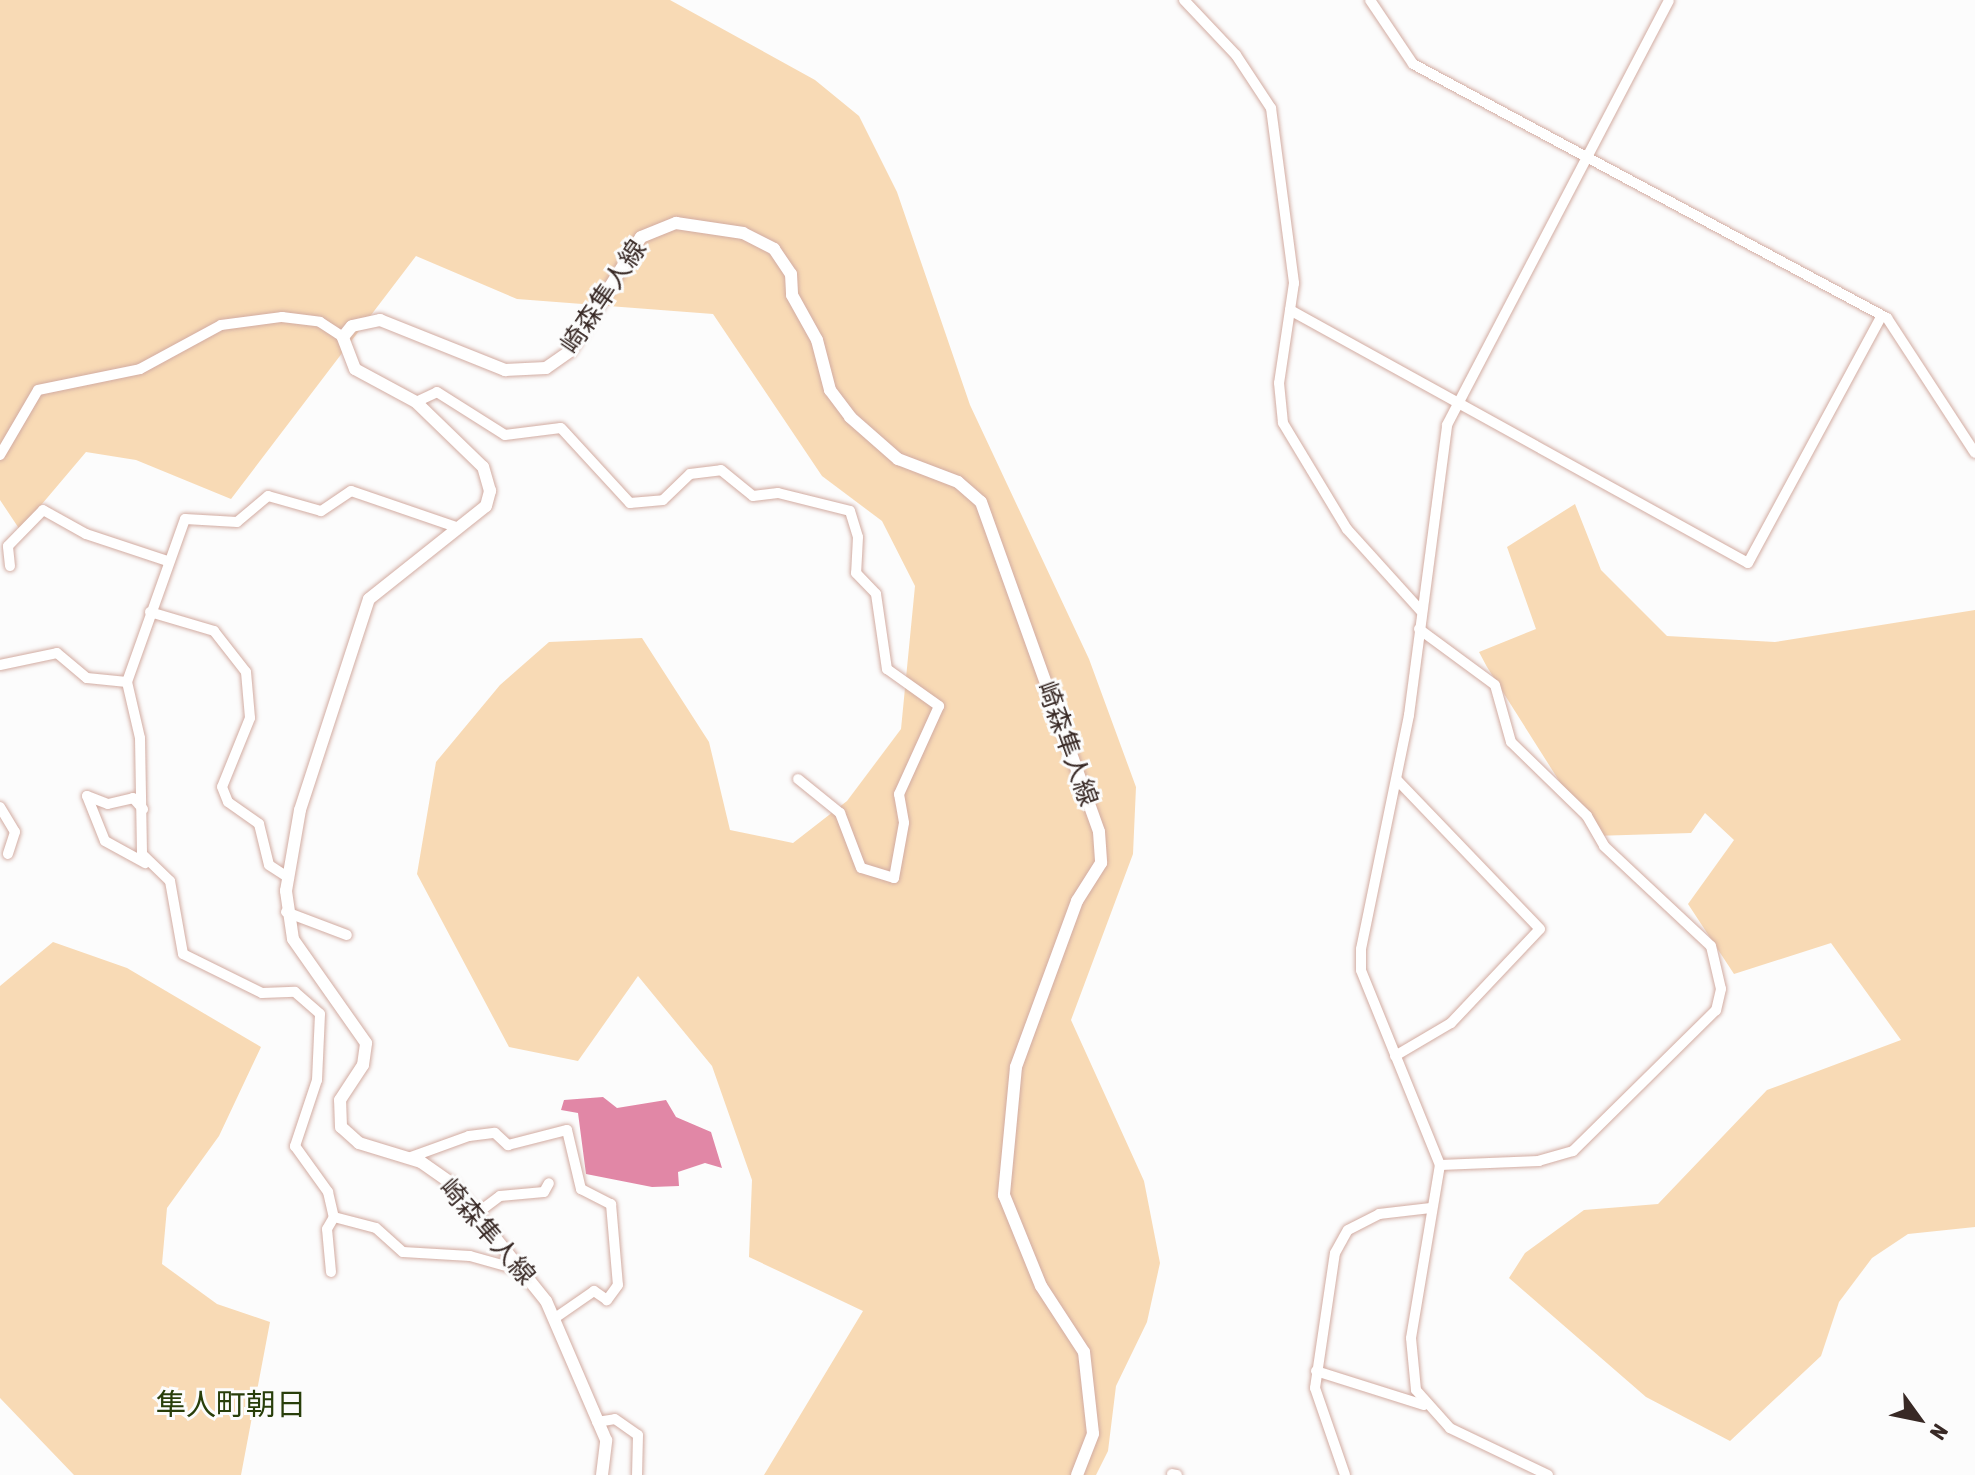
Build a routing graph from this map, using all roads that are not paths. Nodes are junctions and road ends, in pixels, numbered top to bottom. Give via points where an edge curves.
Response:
1 (1184, 0) edge
2 (1370, 0) edge
3 (1669, 0) edge
4 (1589, 158) junction
5 (1290, 310) junction
6 (1881, 317) junction
7 (343, 337) junction
8 (1456, 401) junction
9 (416, 402) junction
10 (1975, 453) edge
11 (0, 455) edge
12 (459, 528) junction
13 (167, 561) junction
14 (10, 566) dead end
15 (1421, 611) junction
16 (150, 612) junction
17 (1419, 629) junction
18 (0, 665) edge
19 (127, 682) junction
20 (798, 779) dead end
21 (1397, 780) junction
22 (0, 807) edge
23 (143, 809) junction
24 (8, 854) dead end
25 (145, 863) junction
26 (289, 878) junction
27 (286, 912) junction
28 (347, 935) dead end
29 (1395, 1056) junction
30 (411, 1157) junction
31 (1440, 1165) junction
32 (549, 1183) dead end
33 (1431, 1208) junction
34 (476, 1214) junction
35 (334, 1217) junction
36 (520, 1270) junction
37 (331, 1272) dead end
38 (555, 1318) junction
39 (1316, 1371) junction
40 (1424, 1405) junction
41 (597, 1422) junction
42 (602, 1475) edge
43 (637, 1475) edge
44 (1077, 1475) edge
45 (1345, 1475) edge
46 (1548, 1475) edge

1 - 5 street via 1236,55 1271,108 1292,243
2 - 4 street via 1413,64
3 - 4 street
4 - 6 street
4 - 8 street
5 - 8 street
5 - 15 street via 1277,403 1283,423 1347,529
6 - 8 street via 1748,563
6 - 10 street via 1909,342
7 - 9 main road, 崎森隼人線 via 355,369
7 - 11 street via 320,322 282,317 221,325 140,369 38,390
7 - 44 main road, 崎森隼人線 via 352,326 380,320 505,370 546,368 570,351 641,237 676,223 743,233 774,249 791,274 792,295 817,340 830,390 850,417 898,459 972,492 990,517 1102,850 1016,1067 1004,1195 1041,1286 1084,1352 1093,1434
8 - 15 street via 1440,451
9 - 12 main road, 崎森隼人線 via 488,477 486,506
9 - 20 street via 437,392 505,435 561,428 630,503 663,500 690,474 721,470 753,496 778,493 850,511 858,537 856,573 876,594 887,669 939,706 899,794 904,823 894,878 861,868 840,813
12 - 13 street via 351,491 321,511 268,496 237,522 185,519
12 - 26 main road, 崎森隼人線 via 369,599 300,810
13 - 14 street via 86,534 43,510 8,546
13 - 16 street
15 - 17 street
16 - 19 street
16 - 26 street via 214,631 246,672 250,718 222,787 228,802 259,824 269,865
17 - 21 street
17 - 31 street via 1495,685 1511,742 1587,816 1604,846 1711,946 1721,989 1716,1010 1573,1151 1539,1161
18 - 19 street via 57,653 87,678
19 - 23 street via 140,738
21 - 29 street via 1361,949 1361,970
21 - 29 street via 1540,929 1451,1023
22 - 24 street via 15,832
23 - 25 street
23 - 25 street via 133,798 108,804 87,796 105,841
25 - 35 street via 170,881 183,954 262,993 295,992 320,1014 317,1080 295,1146 328,1192
26 - 27 main road, 崎森隼人線
27 - 28 street
27 - 30 main road, 崎森隼人線 via 302,956 366,1043 363,1065 340,1100 341,1127 359,1143
29 - 31 street
30 - 34 main road, 崎森隼人線 via 451,1183
30 - 38 street via 469,1136 495,1133 508,1145 567,1130 581,1189 611,1204 618,1285 607,1300 594,1291
31 - 33 street
32 - 34 street via 544,1192 500,1196
33 - 39 street via 1379,1214 1341,1239
33 - 40 street via 1411,1338 1412,1374
34 - 36 main road, 崎森隼人線
35 - 36 street via 376,1228 403,1252 470,1256
35 - 37 street via 327,1229
36 - 38 main road, 崎森隼人線
38 - 41 main road, 崎森隼人線
39 - 40 street
39 - 45 street via 1325,1434
40 - 46 street via 1450,1428
41 - 42 main road, 崎森隼人線 via 608,1451
41 - 43 street via 615,1419 638,1435

